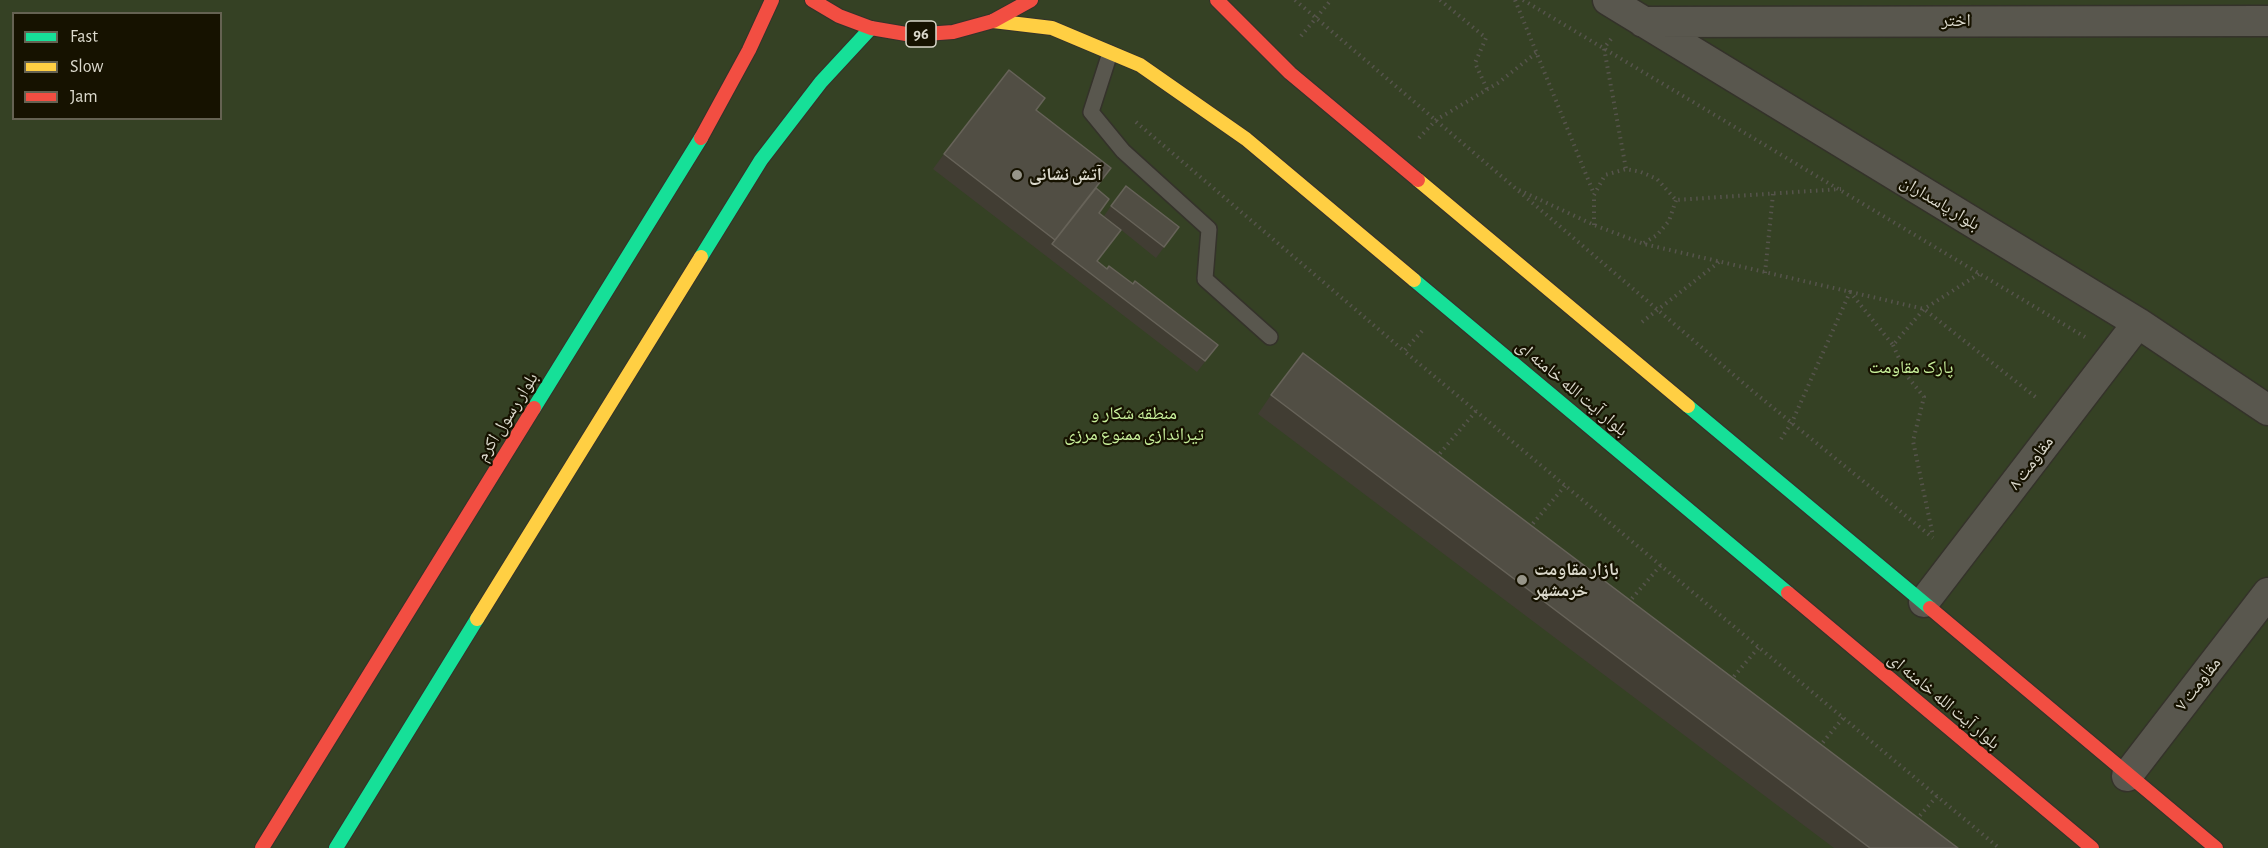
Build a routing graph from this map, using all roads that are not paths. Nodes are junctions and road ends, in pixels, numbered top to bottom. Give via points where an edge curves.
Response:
1 (772, 0) edge
2 (812, 0) edge
3 (1031, 0) edge
4 (1217, 0) edge
5 (1627, 12) edge
6 (993, 21) junction
7 (2268, 21) edge
8 (871, 28) junction
9 (1110, 53) junction
10 (2138, 323) junction
11 (1270, 337) dead end
12 (2268, 410) edge
13 (2268, 592) edge
14 (1924, 602) junction
15 (2127, 776) junction
16 (262, 848) edge
17 (336, 848) edge
18 (2092, 848) edge
19 (2216, 848) edge

1 - 16 main road, بلوار رسول اکرم via 706,130
2 - 8 main road, 96
3 - 6 main road, 96
4 - 14 main road via 1278,62
5 - 7 street, اختر
5 - 10 street, بلوار پاسداران
6 - 8 main road, 96 via 953,32 912,35
6 - 9 main road, بلوار آیت الله خامنه ای via 1052,28
8 - 17 main road via 821,82 762,160
9 - 11 lane via 1091,112 1123,151 1209,230 1205,279
9 - 18 main road, بلوار آیت الله خامنه ای via 1140,64 1246,139
10 - 12 street, بلوار پاسداران
10 - 14 street, مقاومت ۸
13 - 15 street, مقاومت ۷
14 - 15 main road
15 - 19 main road

